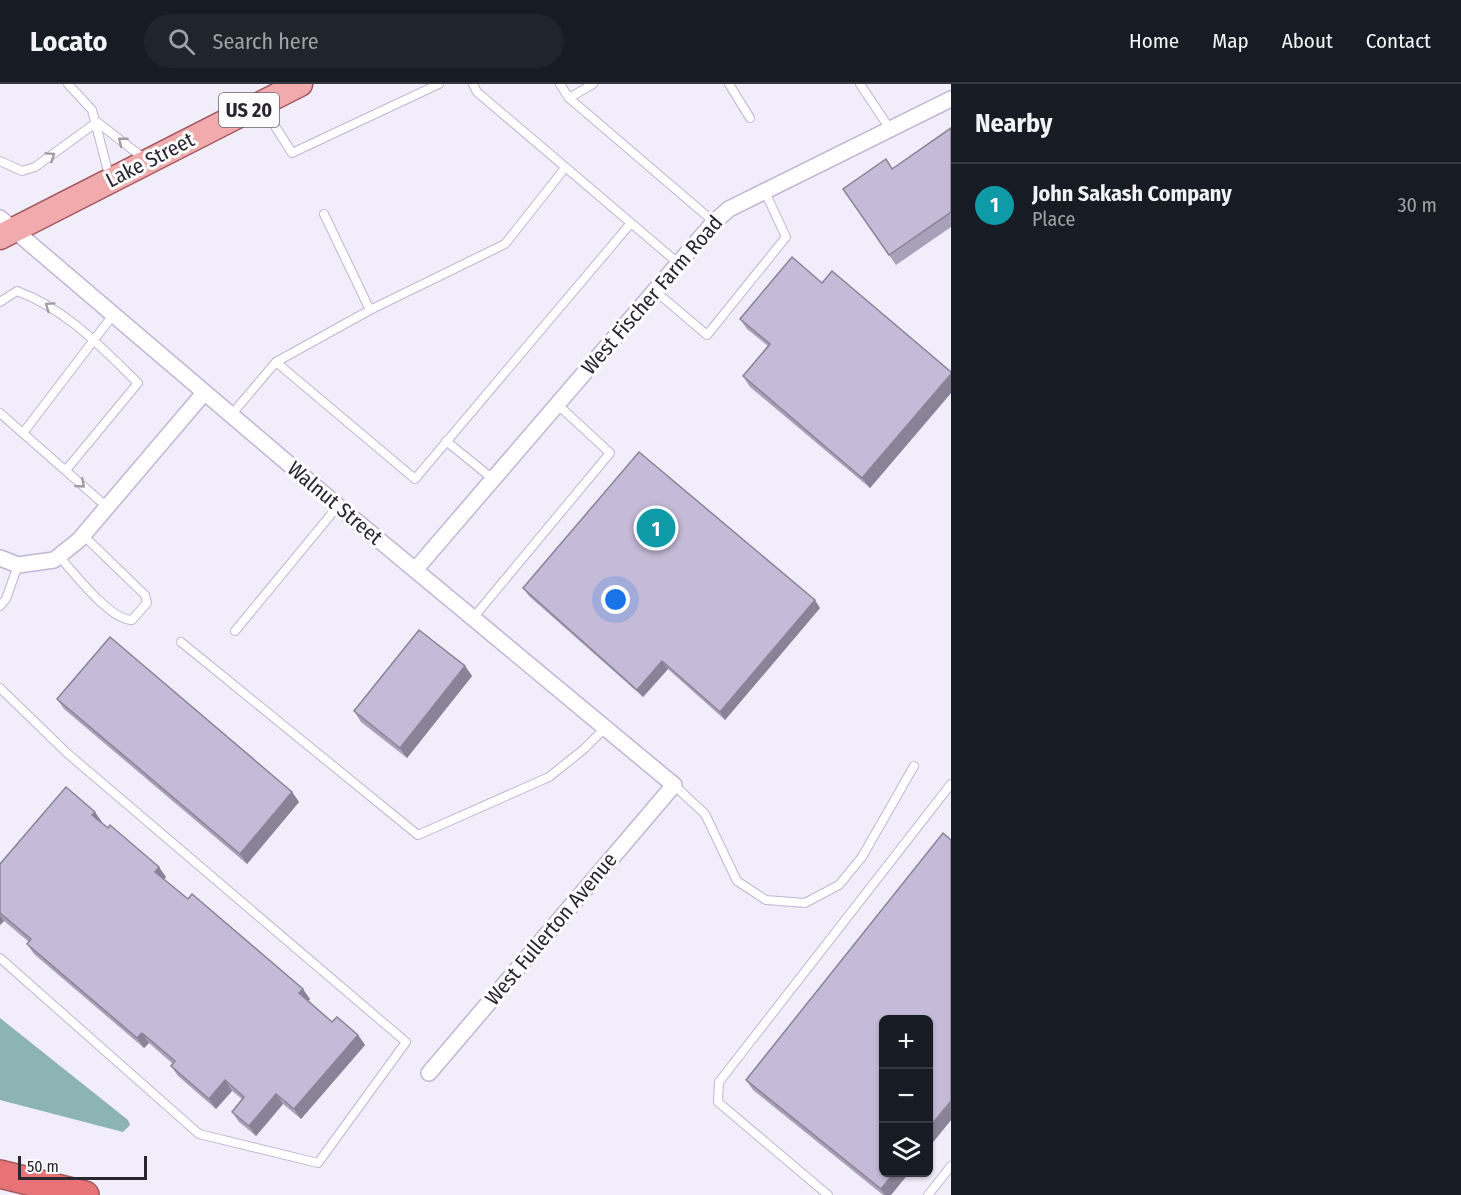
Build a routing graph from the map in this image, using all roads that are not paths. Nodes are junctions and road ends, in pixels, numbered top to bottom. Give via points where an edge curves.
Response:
1 (68, 84) edge
2 (300, 84) edge
3 (439, 84) edge
4 (473, 84) edge
5 (560, 84) edge
6 (593, 84) edge
7 (729, 84) edge
8 (860, 84) edge
9 (569, 98) junction
10 (951, 99) edge
11 (261, 104) junction
12 (750, 118) dead end
13 (97, 122) junction
14 (890, 129) junction
15 (0, 161) edge
16 (147, 161) junction
17 (566, 168) junction
18 (110, 180) junction
19 (765, 192) junction
20 (324, 214) dead end
21 (714, 222) junction
22 (631, 223) junction
23 (3, 231) edge
24 (678, 263) junction
25 (654, 290) junction
26 (0, 302) edge
27 (370, 310) junction
28 (112, 315) junction
29 (94, 340) junction
30 (276, 362) junction
31 (204, 393) junction
32 (557, 404) junction
33 (0, 413) edge
34 (231, 416) junction
35 (23, 433) junction
36 (446, 441) junction
37 (66, 470) junction
38 (493, 479) junction
39 (338, 506) junction
40 (107, 507) junction
41 (83, 535) junction
42 (59, 556) junction
43 (0, 558) edge
44 (18, 565) junction
45 (415, 570) junction
46 (0, 606) edge
47 (473, 618) junction
48 (235, 631) dead end
49 (181, 642) dead end
50 (0, 688) edge
51 (605, 728) junction
52 (914, 766) dead end
53 (951, 784) edge
54 (674, 785) junction
55 (0, 958) edge
56 (429, 1072) dead end
57 (951, 1166) edge
58 (0, 1174) edge
59 (85, 1195) edge
60 (828, 1195) edge
61 (928, 1195) edge

1 - 13 lane via 88,104
2 - 11 main road, Lake Street / US 20
3 - 11 lane via 292,153
4 - 17 lane via 477,92
5 - 9 lane
6 - 9 lane
7 - 12 lane
8 - 14 lane
9 - 21 lane
10 - 14 street, West Fischer Farm Road
11 - 16 main road, Lake Street / US 20
15 -> 13 lane via 22,171 35,167
16 -> 13 lane
13 - 18 lane
14 - 19 street, West Fischer Farm Road
16 - 18 main road, Lake Street / US 20
17 - 22 lane
17 - 27 lane via 505,244
18 - 23 main road, Lake Street / US 20
19 - 21 street, West Fischer Farm Road via 729,209
19 - 25 lane via 786,237 706,335
20 - 27 lane
21 - 24 street, West Fischer Farm Road
22 - 24 lane
22 - 36 lane
23 - 28 street, Walnut Street
24 - 25 street, West Fischer Farm Road
25 - 32 street, West Fischer Farm Road
29 -> 26 lane via 45,301 17,291
27 - 30 lane
28 - 29 lane
28 - 31 street, Walnut Street
29 - 35 lane
29 - 37 lane via 138,383
30 - 34 lane
30 - 36 lane via 415,478
31 - 34 street, Walnut Street
31 - 40 street
32 - 38 street, West Fischer Farm Road
32 - 47 lane via 610,453
33 - 35 lane
34 - 39 street, Walnut Street
35 - 37 lane
36 - 38 lane
37 -> 40 lane
38 - 45 street, West Fischer Farm Road
39 - 45 street, Walnut Street
39 - 48 lane
40 - 41 street
41 - 42 street
41 - 42 lane via 145,595 147,603 132,620 118,616
42 - 44 street
43 - 44 street
44 - 46 lane
45 - 47 street, Walnut Street
47 - 51 street, Walnut Street
49 - 51 lane via 418,835 549,777
50 - 55 lane via 67,753 406,1042 318,1163 199,1134
51 - 54 street, Walnut Street
52 - 54 lane via 862,858 839,885 805,903 766,900 737,881 705,814
53 - 60 lane via 719,1082 718,1102
54 - 56 street, West Fullerton Avenue
57 - 61 lane
58 - 59 highway

